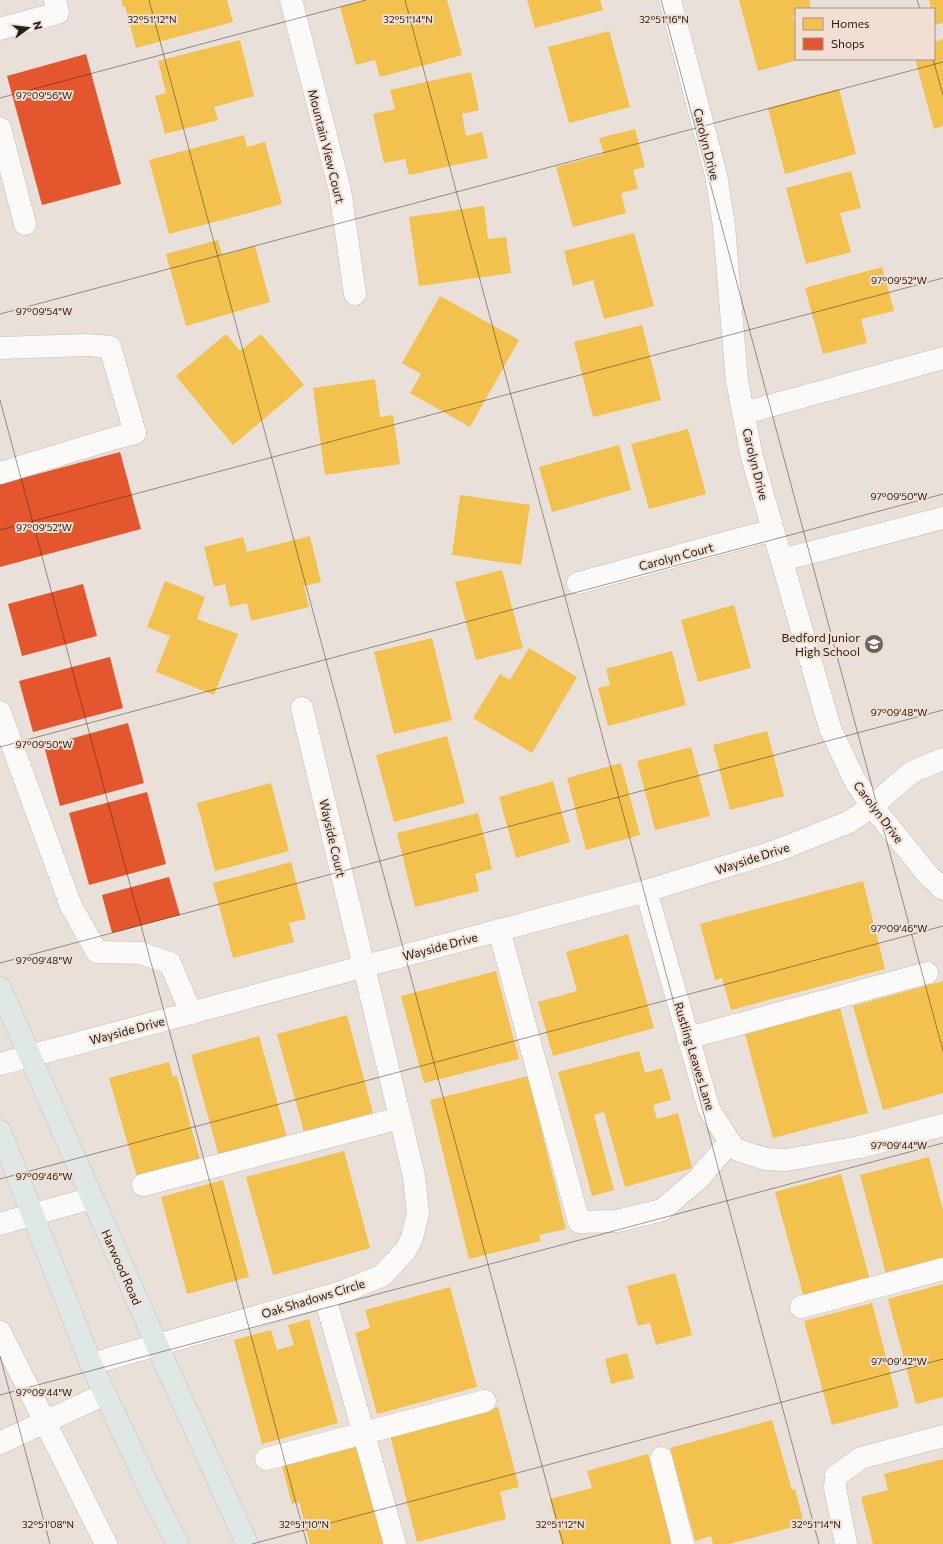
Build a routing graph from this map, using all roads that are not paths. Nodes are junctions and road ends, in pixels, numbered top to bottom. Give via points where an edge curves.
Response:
1 (55, 0) edge
2 (291, 0) edge
3 (670, 0) edge
4 (0, 29) edge
5 (0, 128) edge
6 (26, 224) dead end
7 (355, 294) dead end
8 (0, 348) edge
9 (943, 358) edge
10 (744, 413) junction
11 (0, 473) edge
12 (943, 518) edge
13 (773, 530) junction
14 (782, 560) junction
15 (578, 583) dead end
16 (302, 708) dead end
17 (0, 712) edge
18 (943, 759) edge
19 (872, 806) junction
20 (943, 889) edge
21 (646, 891) junction
22 (499, 930) junction
23 (364, 967) junction
24 (927, 973) dead end
25 (0, 988) edge
26 (191, 1013) junction
27 (688, 1038) junction
28 (30, 1057) junction
29 (0, 1064) edge
30 (400, 1118) junction
31 (942, 1127) edge
32 (0, 1131) edge
33 (730, 1142) junction
34 (143, 1185) dead end
35 (92, 1198) junction
36 (32, 1215) junction
37 (0, 1224) edge
38 (943, 1270) edge
39 (325, 1297) junction
40 (801, 1308) dead end
41 (0, 1332) edge
42 (157, 1345) junction
43 (91, 1364) junction
44 (105, 1394) junction
45 (485, 1401) dead end
46 (44, 1423) junction
47 (363, 1433) junction
48 (943, 1436) edge
49 (0, 1443) edge
50 (661, 1458) dead end
51 (266, 1459) dead end
52 (106, 1544) edge
53 (178, 1544) edge
54 (247, 1544) edge
55 (395, 1544) edge
56 (683, 1544) edge
57 (846, 1544) edge

1 - 4 street via 58,13
2 - 7 street, Mountain View Court via 340,190
3 - 10 street, Carolyn Drive via 716,175 724,226 737,381
5 - 6 street
8 - 11 street via 87,345 110,347 135,433
9 - 10 street
10 - 13 street, Carolyn Drive via 752,457
12 - 14 street
13 - 14 street, Carolyn Drive
13 - 15 street, Carolyn Court
14 - 19 street, Carolyn Drive via 830,728 855,780
16 - 23 street, Wayside Court
17 - 26 street via 71,906 97,952 141,953 170,963
18 - 19 street, Wayside Drive via 912,772
19 - 20 street, Carolyn Drive via 929,876
19 - 21 street, Wayside Drive via 849,822 776,851
21 - 22 street, Wayside Drive
21 - 27 street, Rustling Leaves Lane
22 - 23 street, Wayside Drive
22 - 33 street via 579,1222 617,1221 662,1210 698,1179
23 - 26 street, Wayside Drive
23 - 30 street, Oak Shadows Circle
24 - 27 street
25 - 28 main road, Harwood Road
26 - 28 street, Wayside Drive
27 - 33 street, Rustling Leaves Lane via 709,1109
28 - 29 street, Wayside Drive
28 - 35 main road, Harwood Road
30 - 34 street
30 - 39 street, Oak Shadows Circle via 414,1176 418,1213 412,1238 405,1251 383,1275
31 - 33 street, Rustling Leaves Lane via 860,1147 786,1160 766,1159 740,1151
32 - 36 main road
35 - 36 street
35 - 42 main road, Harwood Road
36 - 37 street
36 - 43 main road
38 - 40 street
39 - 42 street, Oak Shadows Circle
39 - 47 street
41 - 46 street
42 - 43 street, Oak Shadows Circle
42 - 54 main road, Harwood Road
43 - 44 main road
44 - 46 street
44 - 53 main road
45 - 47 street
46 - 49 street
46 - 52 street
47 - 51 street
47 - 55 street
48 - 57 street via 861,1458 836,1476 835,1488
50 - 56 street

